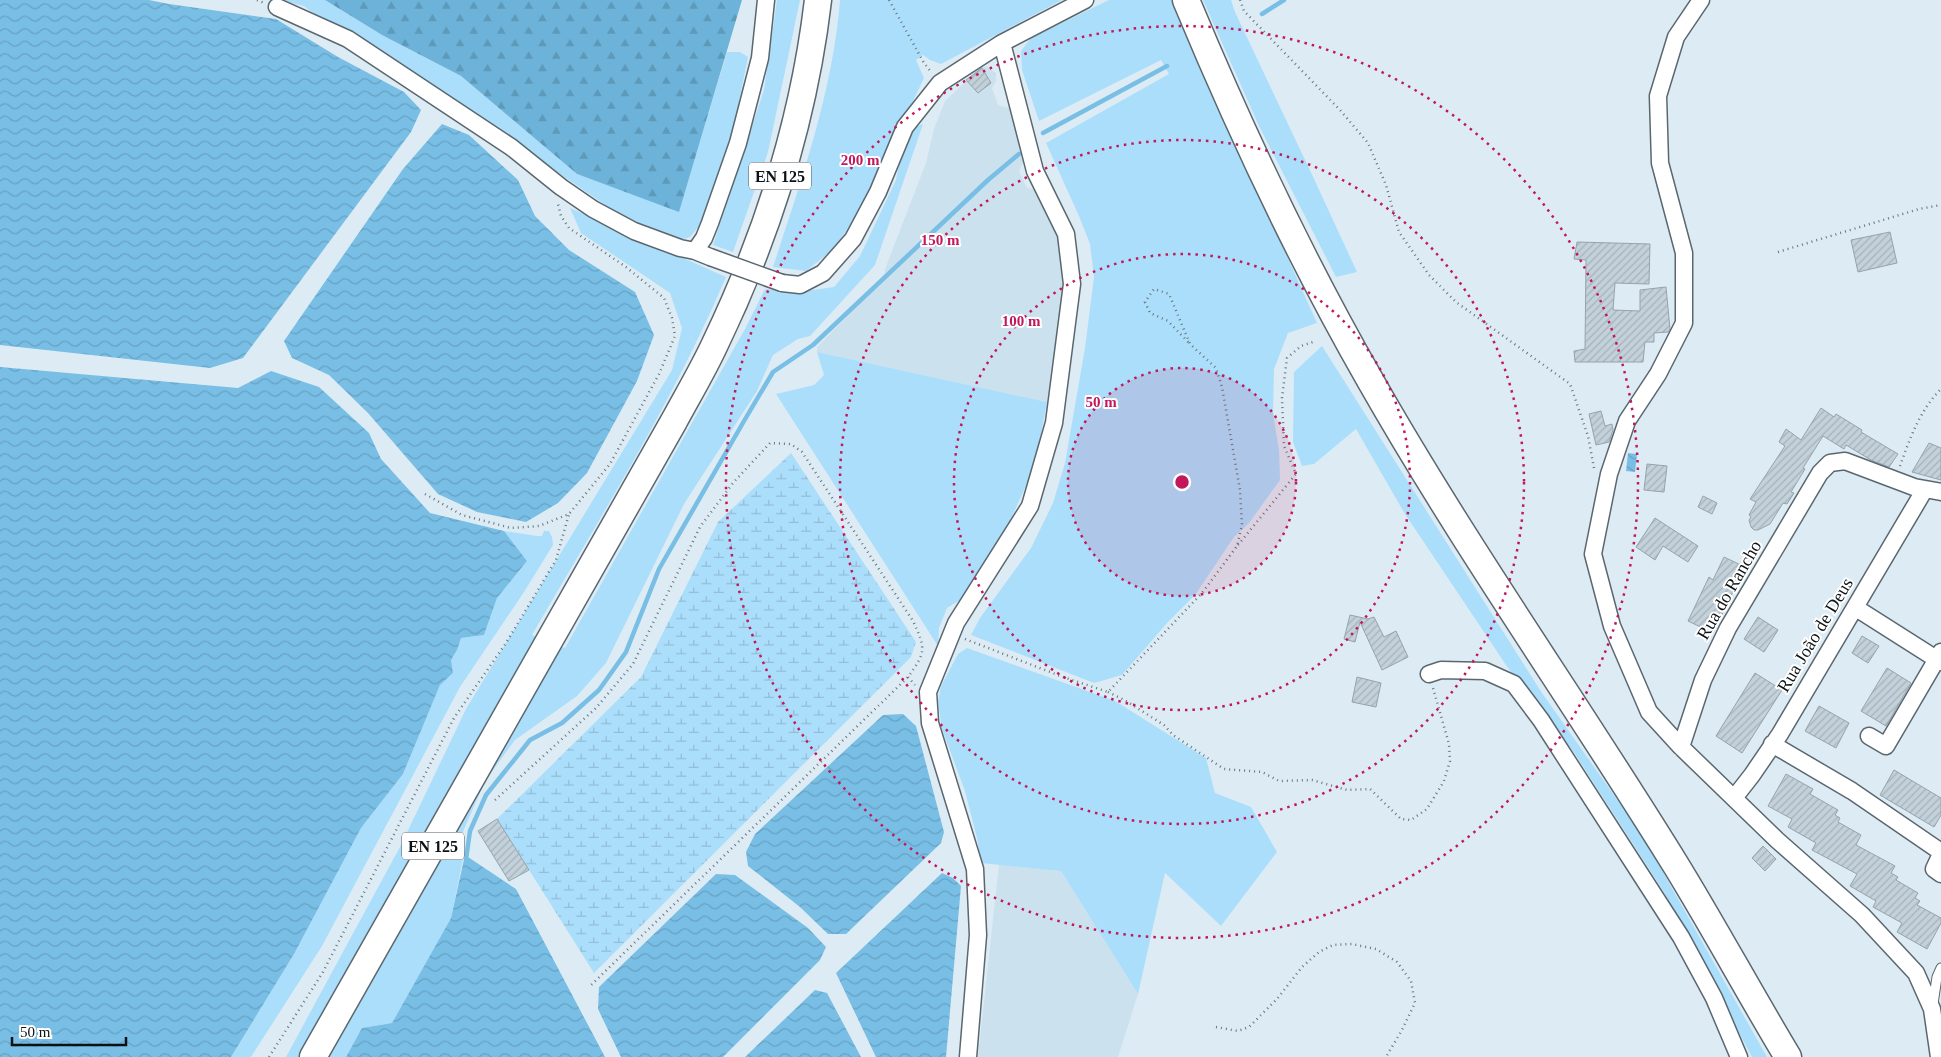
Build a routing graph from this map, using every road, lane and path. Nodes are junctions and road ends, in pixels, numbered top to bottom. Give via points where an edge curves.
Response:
1 (766, 0) edge
2 (818, 0) edge
3 (889, 0) edge
4 (1085, 0) edge
5 (1186, 0) edge
6 (1240, 0) edge
7 (1702, 0) edge
8 (277, 7) dead end
9 (1002, 43) junction
10 (940, 83) junction
11 (561, 187) junction
12 (1941, 205) edge
13 (1778, 252) dead end
14 (702, 254) junction
15 (1313, 342) dead end
16 (1190, 344) junction
17 (1941, 388) edge
18 (1596, 476) dead end
19 (1894, 480) junction
20 (1933, 491) edge
21 (425, 494) dead end
22 (569, 514) junction
23 (1237, 546) junction
24 (1856, 608) junction
25 (952, 634) junction
26 (1940, 658) edge
27 (1429, 674) joint
28 (1108, 692) junction
29 (1869, 736) dead end
30 (1772, 744) junction
31 (1680, 748) junction
32 (1734, 798) junction
33 (495, 800) dead end
34 (1941, 853) edge
35 (1941, 874) edge
36 (1941, 968) edge
37 (589, 987) dead end
38 (1936, 1001) edge
39 (1216, 1028) dead end
40 (269, 1057) edge
41 (313, 1057) edge
42 (968, 1057) edge
43 (1386, 1057) edge
44 (1739, 1057) edge
45 (1786, 1057) edge
46 (1938, 1057) edge

1 - 14 street via 760,58 738,143 704,238
2 - 41 main road, EN 125 via 804,91 774,199 715,345
3 - 10 path via 924,63
4 - 9 street
5 - 45 main road via 1277,203 1370,380 1440,499 1677,867
6 - 18 path via 1244,11 1340,110 1368,144 1386,185 1399,232 1429,275 1456,302 1570,384 1588,436
7 - 31 street via 1676,37 1658,96 1660,163 1684,254 1684,323 1658,374 1627,421 1609,474 1592,554 1612,626 1649,712
8 - 11 street via 348,39 511,147
9 - 10 street
9 - 25 street via 1035,171 1066,234 1072,284 1054,423 1030,506
10 - 14 street, bridge via 905,127 878,192 852,239 822,273 800,284 782,283
11 - 14 street via 593,209 634,230
11 - 22 path via 558,205 569,228 664,298 675,336 659,374 610,464
12 - 13 path
15 - 23 path via 1301,346 1287,358 1283,390 1284,446 1296,474
16 - 16 path via 1169,294 1154,289 1145,302 1150,313 1168,321
16 - 23 path via 1216,368 1222,387 1240,490 1242,525
17 - 19 path via 1929,401 1913,430
19 - 20 street
19 - 31 street, Rua do Rancho via 1845,461 1830,462 1820,473 1728,628 1703,680
20 - 24 street, Rua João de Deus
21 - 22 path via 462,516 511,528 539,526
22 - 40 path via 556,560 506,643 454,718 323,972
23 - 28 path via 1202,593
24 - 26 street
24 - 30 street, Rua João de Deus
25 - 28 path
25 - 42 street via 928,692 930,723 975,869 978,935
26 - 29 street via 1886,746
27 - 28 path via 1449,744 1450,761 1444,781 1427,809 1411,820 1401,819 1370,790 1348,790 1312,780 1279,781 1262,772 1224,769 1173,735 1164,725
27 - 44 street via 1441,670 1485,671 1514,684 1541,720 1681,937 1714,998
30 - 32 street, Rua João de Deus
30 - 34 street via 1852,791
31 - 32 street
32 - 38 street via 1874,928
33 - 37 path via 596,708 633,664 700,527 733,483 770,443 791,444 802,452 912,621 922,641 921,658 908,677
34 - 35 street via 1934,869
36 - 38 lane via 1937,977
38 - 46 street
39 - 43 path via 1238,1031 1249,1027 1318,952 1333,945 1352,944 1376,949 1397,962 1411,981 1415,1003

